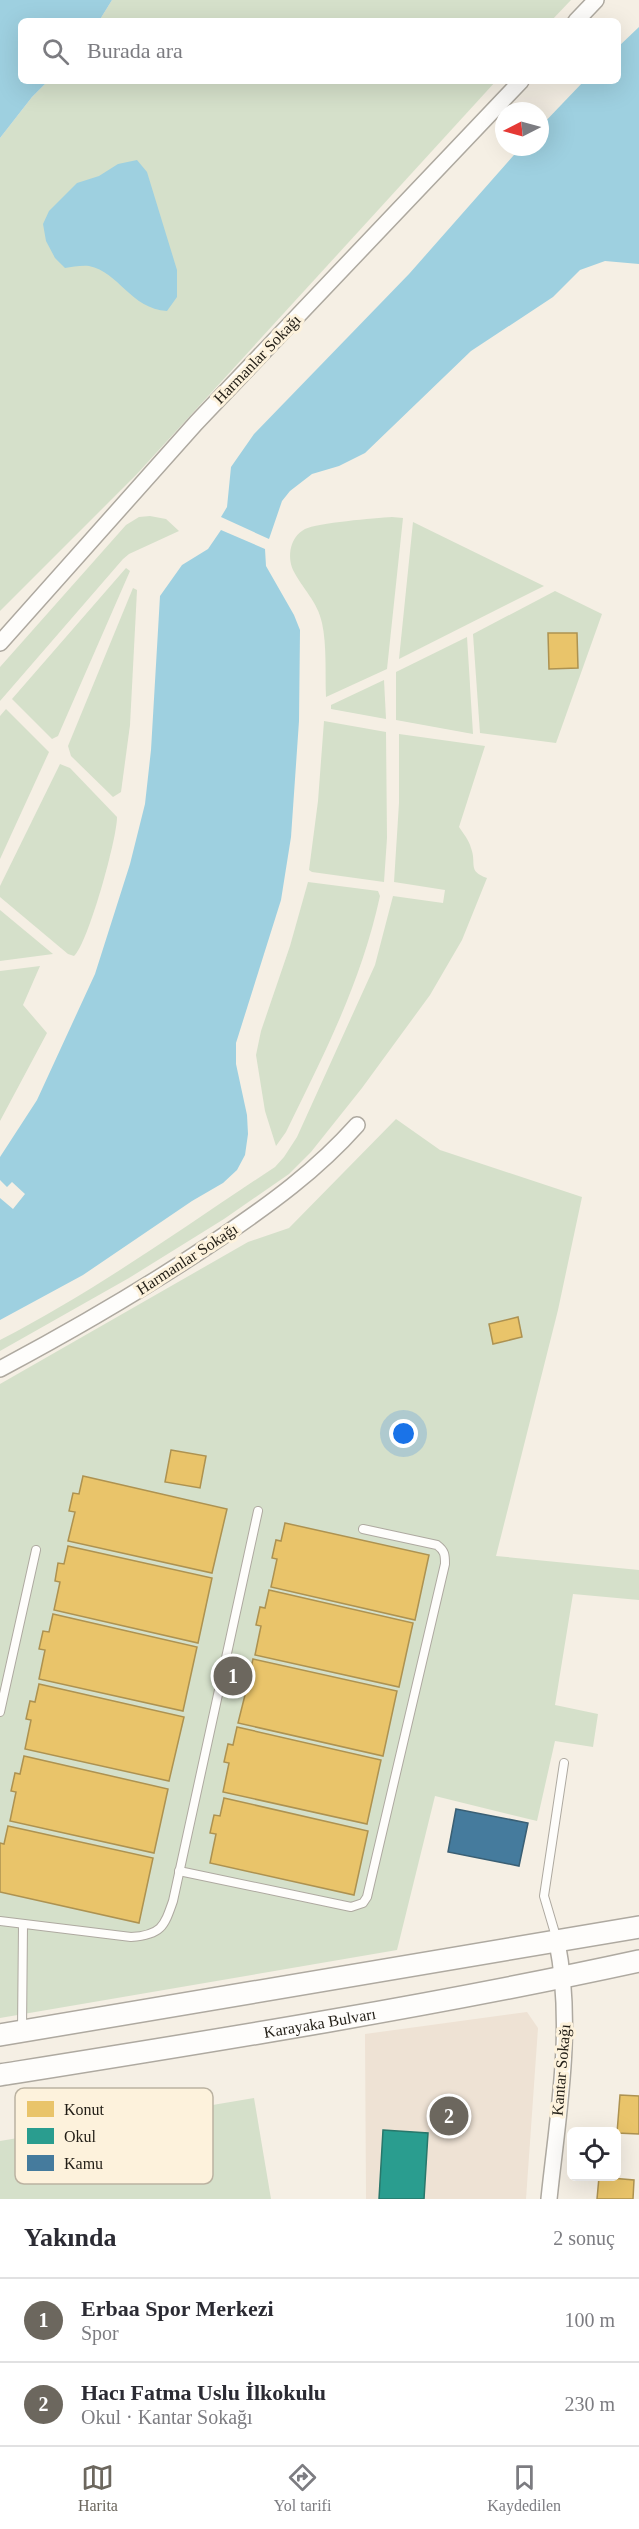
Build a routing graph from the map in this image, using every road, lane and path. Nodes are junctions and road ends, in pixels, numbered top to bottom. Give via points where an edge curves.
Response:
1 (596, 0) edge
2 (579, 18) edge
3 (518, 84) edge
4 (0, 643) edge
5 (357, 1125) dead end
6 (0, 1369) edge
7 (258, 1511) dead end
8 (363, 1529) dead end
9 (36, 1550) dead end
10 (0, 1712) edge
11 (564, 1763) dead end
12 (179, 1871) junction
13 (0, 1922) edge
14 (23, 1924) junction
15 (639, 1928) edge
16 (557, 1942) junction
17 (639, 1961) edge
18 (564, 1978) junction
19 (22, 2031) junction
20 (0, 2035) edge
21 (0, 2075) edge
22 (549, 2199) edge

1 - 2 street
3 - 4 street, Harmanlar Sokağı via 196,423
5 - 6 street, Harmanlar Sokağı via 315,1169 268,1205 156,1280
7 - 12 lane
8 - 12 lane via 436,1545 445,1555 367,1897 351,1907
9 - 10 lane
11 - 16 lane via 544,1896
12 - 14 lane via 166,1922 158,1932 131,1937
13 - 14 lane
14 - 19 lane
15 - 16 main road
16 - 18 street, Kantar Sokağı
16 - 19 main road
17 - 18 main road, Karayaka Bulvarı
18 - 21 main road, Karayaka Bulvarı
18 - 22 street, Kantar Sokağı via 564,2054
19 - 20 main road

